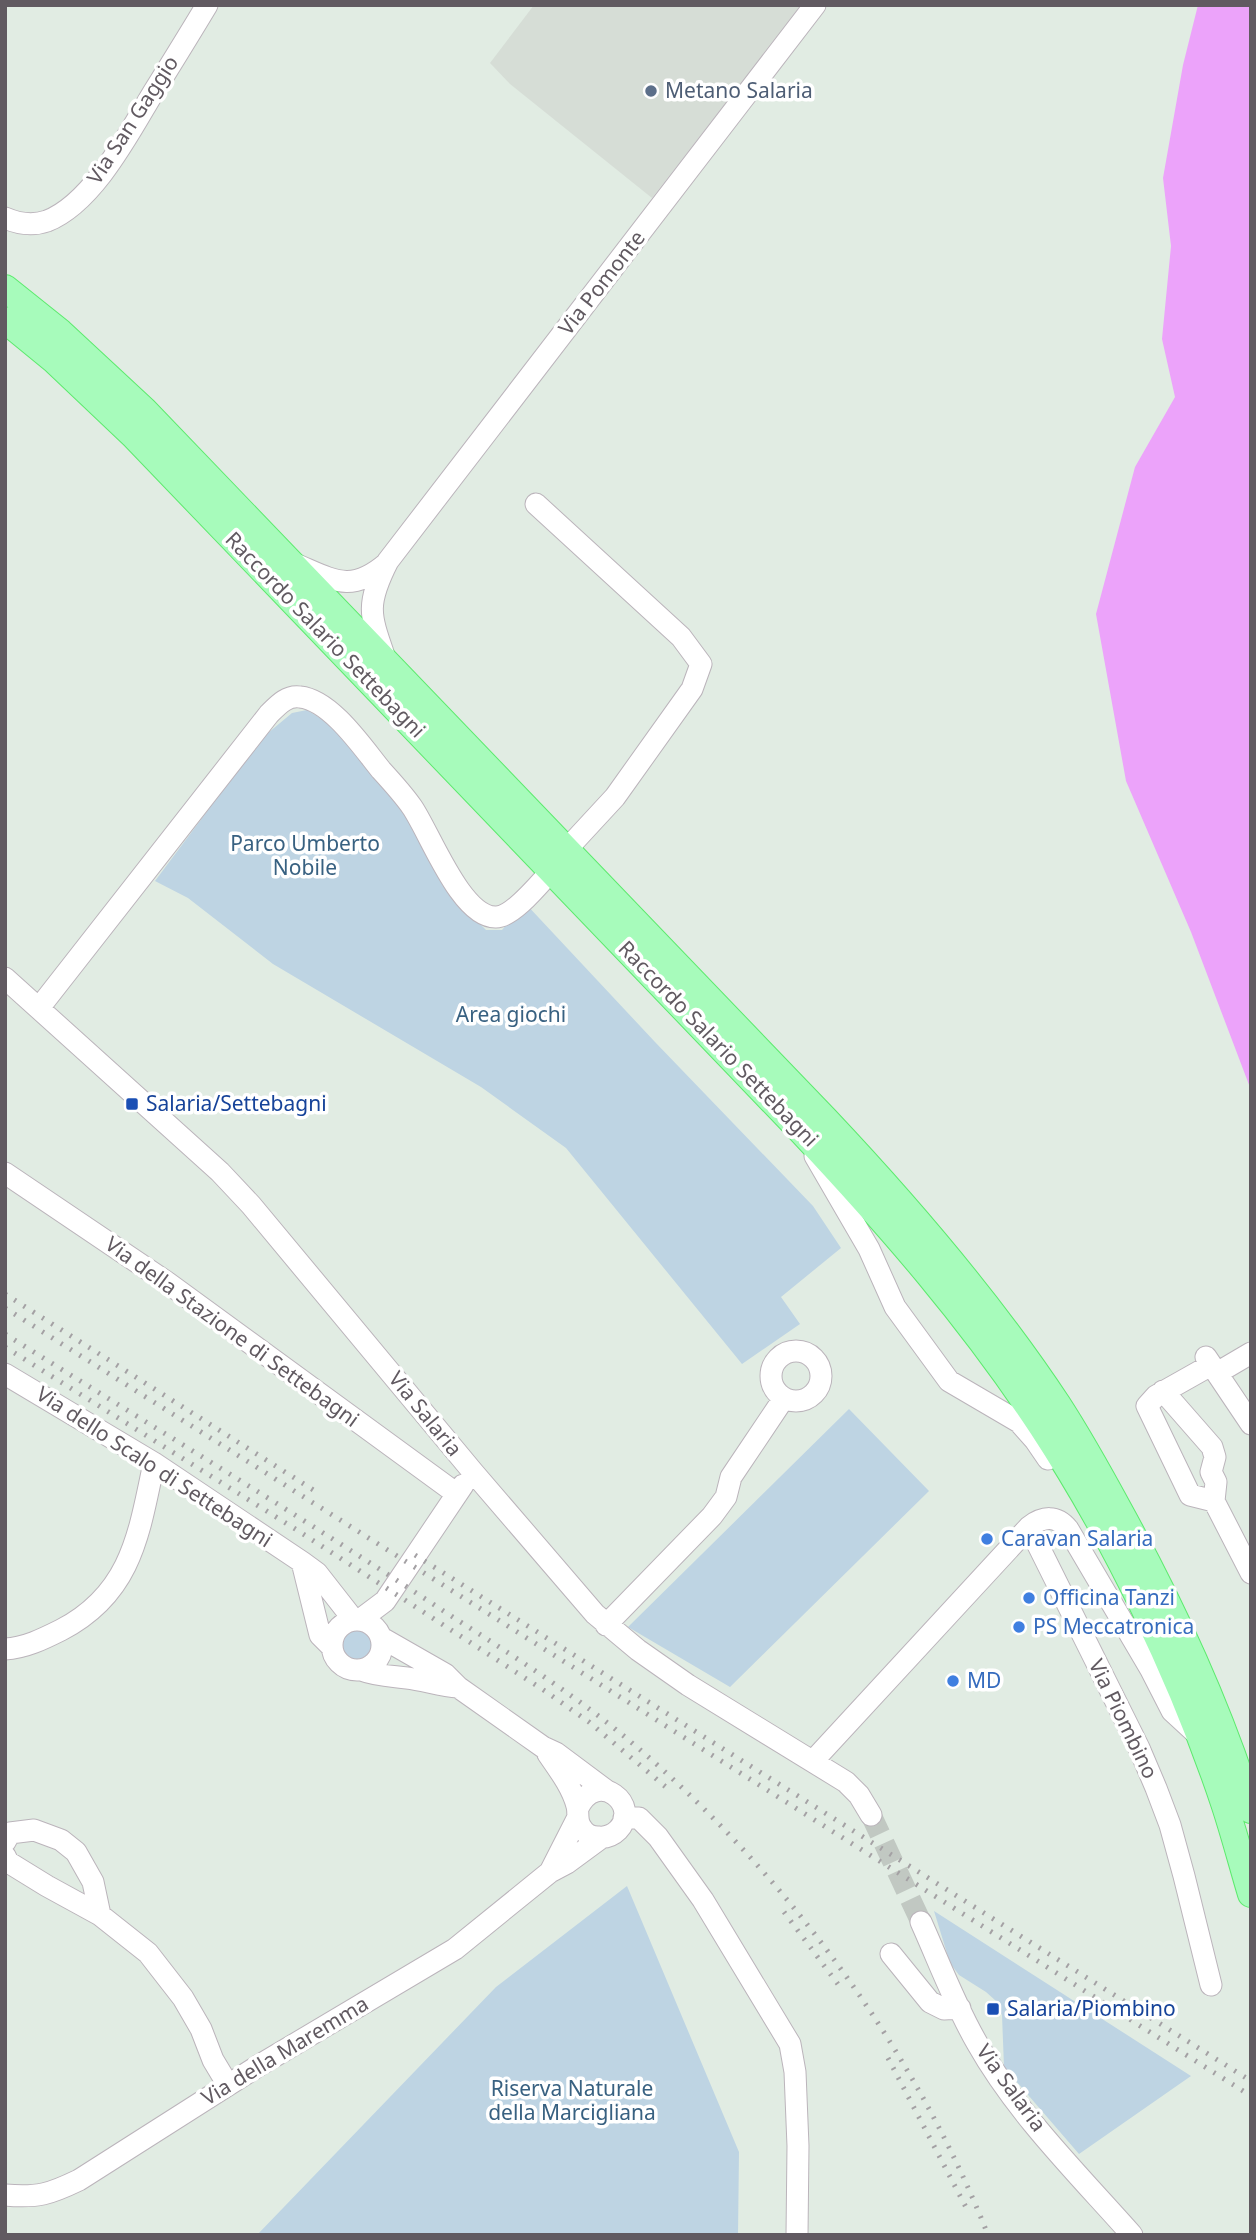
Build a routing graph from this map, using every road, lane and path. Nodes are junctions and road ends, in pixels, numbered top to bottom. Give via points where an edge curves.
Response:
1 (207, 5) edge
2 (815, 5) edge
3 (5, 218) edge
4 (5, 288) edge
5 (5, 320) edge
6 (536, 504) dead end
7 (388, 561) junction
8 (289, 562) junction
9 (386, 662) junction
10 (559, 860) junction
11 (5, 978) edge
12 (38, 1008) junction
13 (802, 1132) junction
14 (5, 1173) edge
15 (1251, 1353) edge
16 (1211, 1365) junction
17 (5, 1374) edge
18 (1163, 1391) junction
19 (784, 1398) dead end
20 (1251, 1424) edge
21 (154, 1463) junction
22 (473, 1472) junction
23 (1074, 1480) junction
24 (457, 1494) junction
25 (1214, 1501) junction
26 (1029, 1527) junction
27 (302, 1562) junction
28 (1251, 1573) edge
29 (606, 1625) junction
30 (369, 1627) junction
31 (332, 1647) junction
32 (5, 1649) edge
33 (361, 1670) junction
34 (458, 1687) junction
35 (1198, 1736) junction
36 (543, 1747) junction
37 (813, 1761) junction
38 (607, 1791) junction
39 (1251, 1810) edge
40 (578, 1814) junction
41 (871, 1815) tunnel mouth
42 (624, 1818) junction
43 (601, 1838) junction
44 (5, 1842) edge
45 (5, 1856) edge
46 (550, 1872) junction
47 (1251, 1894) edge
48 (100, 1915) junction
49 (921, 1922) tunnel mouth
50 (891, 1954) dead end
51 (1211, 1985) dead end
52 (960, 2008) junction
53 (228, 2085) junction
54 (5, 2195) edge
55 (797, 2235) edge
56 (1132, 2235) edge

1 - 3 street, Via San Gaggio via 116,155 80,198 41,223
2 - 7 street, Via Pomonte
4 - 8 main road, Raccordo Salario Settebagni via 120,387
5 - 10 main road, Raccordo Salario Settebagni via 133,435
6 - 10 street via 681,637 701,664 692,689 615,797
7 - 8 street, Via Pomonte via 368,577 351,582 333,580
7 - 9 street, Via Pomonte via 371,605
8 - 9 main road, Raccordo Salario Settebagni
9 - 10 main road, Raccordo Salario Settebagni
10 - 12 street via 507,915 494,918 481,913 455,883 412,807 349,732 321,705 291,697 270,714
10 - 13 main road, Raccordo Salario Settebagni
10 - 39 main road, Raccordo Salario Settebagni via 876,1173 1018,1348 1092,1460 1160,1586 1211,1700
11 - 12 street, Via Salaria
12 - 22 street, Via Salaria via 251,1205
13 - 23 main road, Raccordo Salario Settebagni via 951,1301
13 - 23 street via 869,1249 895,1307 949,1381 1025,1427 1055,1466
14 - 24 street, Via della Stazione di Settebagni via 178,1290
15 - 16 street
16 - 18 street
16 - 20 street
17 - 21 street, Via dello Scalo di Settebagni
18 - 25 street via 1212,1447
18 - 25 street via 1147,1406 1190,1495
19 - 29 street via 731,1477 726,1497 712,1516
21 - 27 street, Via dello Scalo di Settebagni
21 - 32 street via 136,1541 118,1580 66,1627 42,1640
22 - 24 street
22 - 29 street, Via Salaria
23 - 35 main road, Raccordo Salario Settebagni via 1124,1569
24 - 30 street
25 - 28 street
26 - 35 street via 1049,1518 1062,1521 1069,1529 1172,1711
26 - 37 street
26 - 51 street, Via Piombino via 1156,1788 1170,1825
27 - 30 street, Via dello Scalo di Settebagni
27 - 31 street via 320,1635
29 - 37 street, Via Salaria via 688,1685
30 - 31 street via 340,1626
30 - 33 street via 381,1654
30 - 34 street
31 - 33 street via 345,1667
33 - 34 street
34 - 36 street
35 - 47 main road, Raccordo Salario Settebagni via 1224,1802
36 - 38 street
36 - 40 street via 568,1783
37 - 41 street, Via Salaria via 850,1786
38 - 40 street via 589,1793
38 - 42 street via 621,1801
40 - 43 street via 586,1833
40 - 46 street, Via della Maremma
42 - 43 street via 616,1832
42 - 55 street via 639,1818 666,1847 790,2044 797,2121
43 - 46 street, Via della Maremma
44 - 48 street via 10,1833 34,1830 61,1840 76,1852 93,1882
45 - 48 street via 8,1862
46 - 53 street, Via della Maremma via 455,1949
48 - 53 street via 148,1953 177,1990
49 - 52 street, Via Salaria
50 - 52 street via 930,2002
52 - 56 street, Via Salaria via 1018,2104
53 - 54 street, Via della Maremma via 79,2180 49,2194

